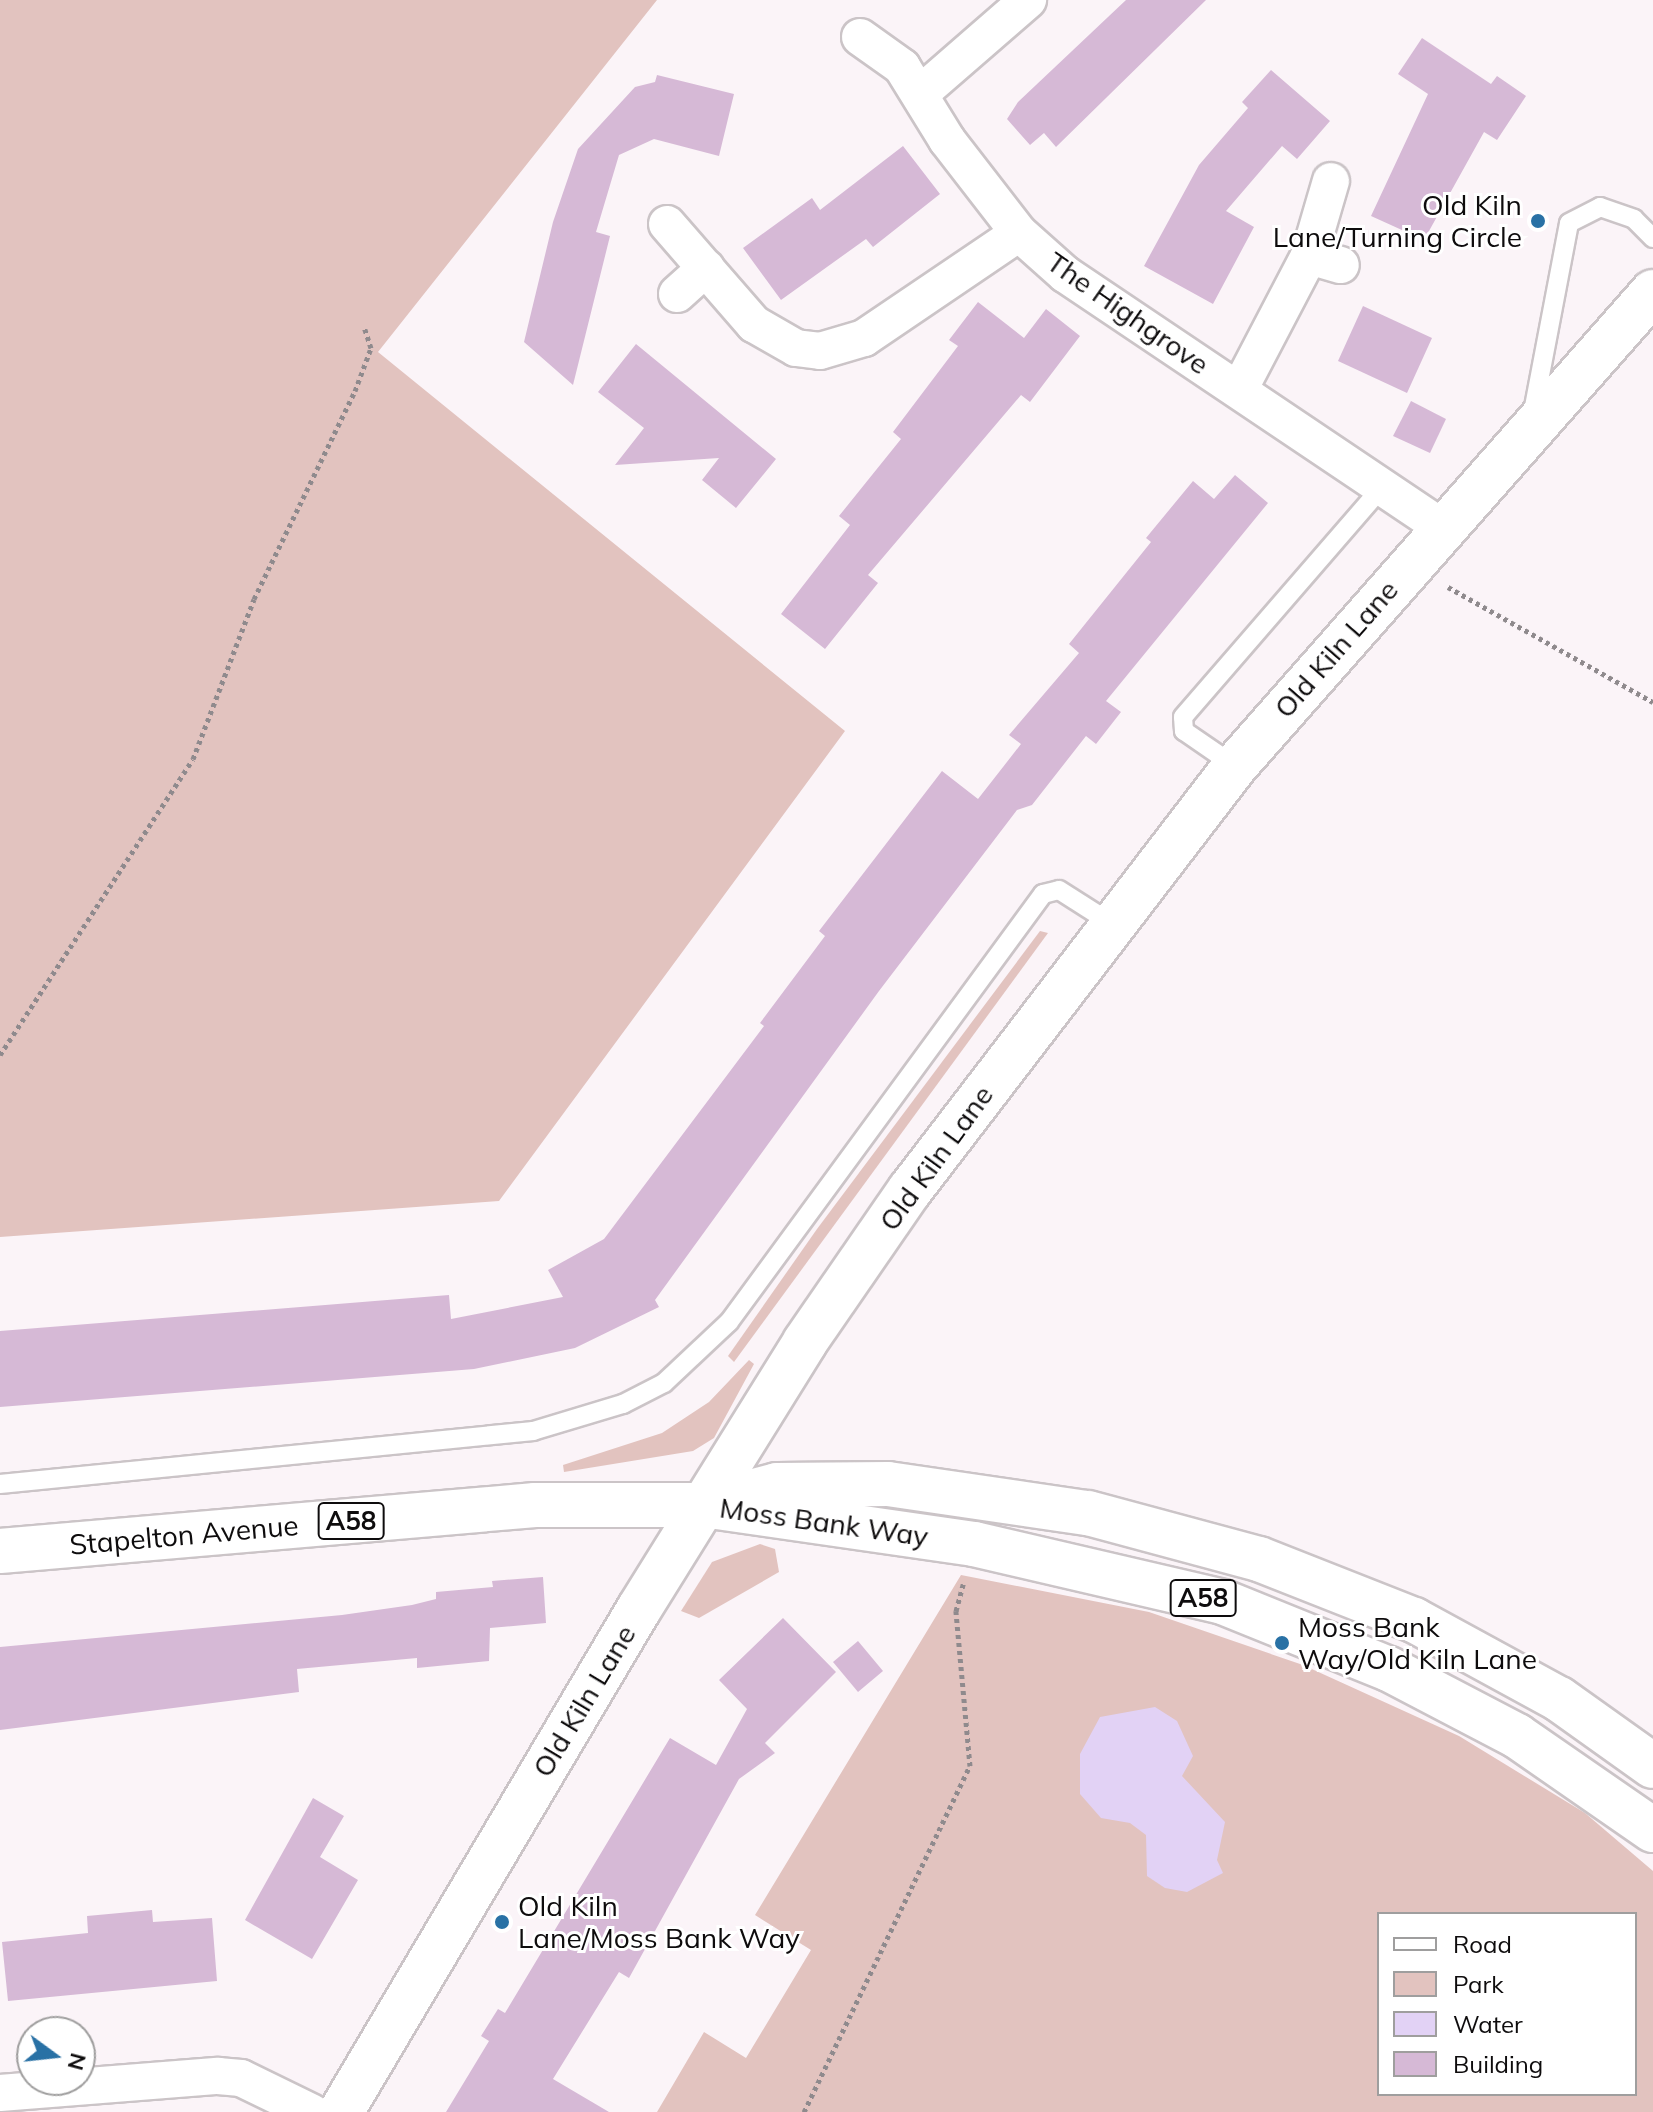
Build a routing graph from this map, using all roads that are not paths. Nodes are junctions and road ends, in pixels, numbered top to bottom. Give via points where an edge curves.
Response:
1 (1028, 0) edge
2 (860, 37) dead end
3 (921, 93) junction
4 (1331, 181) dead end
5 (667, 224) dead end
6 (1019, 233) junction
7 (1653, 238) edge
8 (706, 268) junction
9 (1653, 292) edge
10 (677, 294) dead end
11 (1239, 390) junction
12 (1531, 423) junction
13 (1383, 486) junction
14 (1441, 527) junction
15 (1235, 766) junction
16 (1111, 923) junction
17 (0, 1484) edge
18 (703, 1505) junction
19 (0, 1551) edge
20 (1653, 1766) edge
21 (1653, 1830) edge
22 (0, 2093) edge
23 (311, 2112) edge
24 (341, 2112) edge

1 - 3 street
2 - 3 street, The Highgrove via 902,67
3 - 6 street, The Highgrove via 947,140
4 - 11 street, The Highgrove via 1325,260
5 - 8 street, The Highgrove
6 - 8 street, The Highgrove via 864,338 820,351 774,338
6 - 11 street, The Highgrove via 1065,274
7 - 12 lane via 1634,219 1600,207 1569,223
8 - 10 street
9 - 12 main road, Old Kiln Lane
11 - 13 street, The Highgrove
12 - 14 main road, Old Kiln Lane
13 - 14 street, The Highgrove
13 - 15 lane via 1183,717 1184,731
14 - 15 main road, Old Kiln Lane
15 - 16 main road, Old Kiln Lane
16 - 17 lane via 1059,890 1043,894 729,1322 664,1383 623,1404 533,1431
16 - 18 main road, Old Kiln Lane via 910,1190
18 - 19 main road, Stapelton Avenue / A58 via 535,1505
18 - 20 main road, Moss Bank Way / A58 via 777,1485 888,1484 1088,1513 1259,1559 1414,1620 1559,1699
18 - 21 main road, Moss Bank Way / A58 via 974,1544 1223,1602 1389,1669 1517,1736
18 - 24 main road, Old Kiln Lane
22 - 23 street via 218,2076 241,2078

